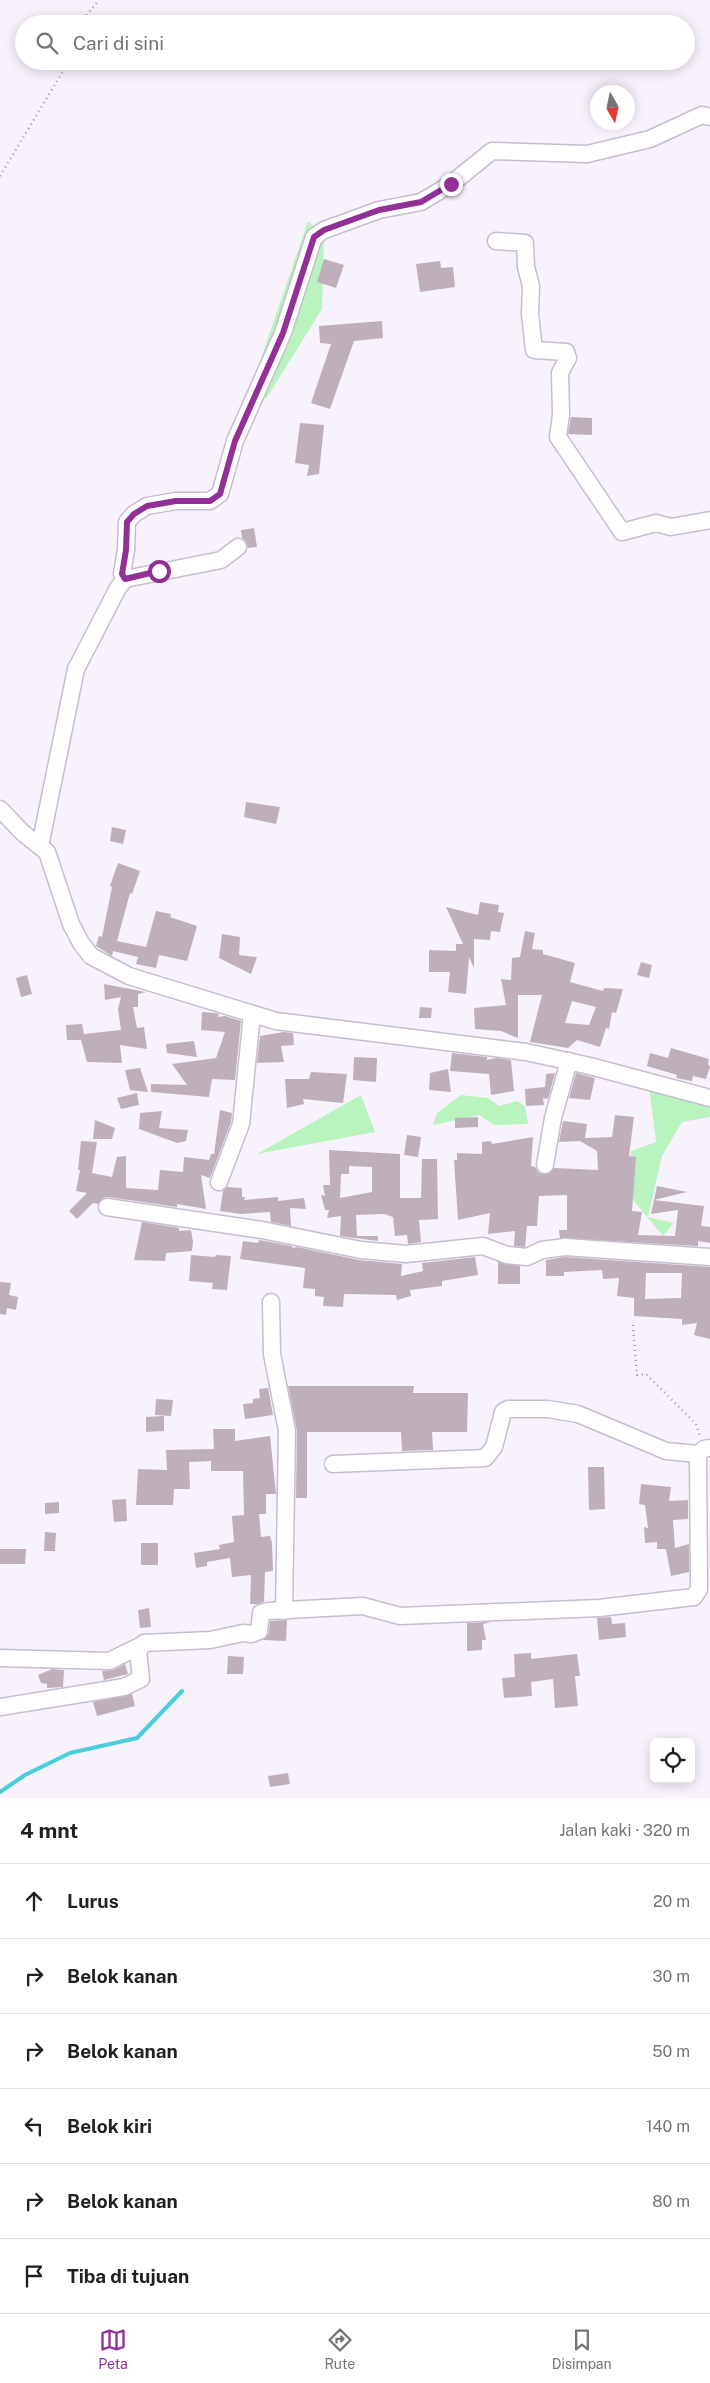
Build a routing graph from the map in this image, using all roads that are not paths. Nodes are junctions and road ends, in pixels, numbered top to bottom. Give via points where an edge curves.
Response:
1 (710, 117) edge
2 (496, 241) dead end
3 (710, 520) edge
4 (238, 547) dead end
5 (125, 579) junction
6 (0, 809) edge
7 (33, 841) junction
8 (252, 1014) junction
9 (569, 1061) junction
10 (710, 1098) edge
11 (545, 1165) dead end
12 (219, 1182) dead end
13 (107, 1207) dead end
14 (710, 1257) edge
15 (271, 1302) dead end
16 (704, 1450) edge
17 (333, 1464) dead end
18 (284, 1611) junction
19 (140, 1646) junction
20 (0, 1658) edge
21 (0, 1707) edge

1 - 5 street via 702,115 650,140 587,154 492,150 451,184 421,202 379,210 324,230 314,237 283,333 235,441 220,494 210,501 176,501 147,506 134,514 127,522 122,574
2 - 3 street via 525,243 534,350 566,352 568,358 560,373 558,437 622,532 656,523 672,527
4 - 5 street via 222,560
5 - 7 street via 76,669
6 - 7 street
7 - 8 street via 47,852 72,924 92,956 129,976
8 - 9 street via 276,1020 526,1052
8 - 12 street via 241,1124
9 - 10 street
9 - 11 street via 553,1118
13 - 14 street via 262,1230 361,1250 406,1254 483,1246 507,1256 527,1257 542,1250 565,1247
15 - 18 street via 272,1354 287,1431
16 - 17 street via 666,1451 578,1414 548,1409 508,1409 503,1412 494,1448 485,1458
16 - 18 street via 699,1589 694,1597 599,1608 400,1616 363,1606
18 - 19 street via 261,1613 260,1632 257,1633 210,1640 144,1643
19 - 20 street via 110,1661
19 - 21 street via 140,1678 135,1682 111,1690

